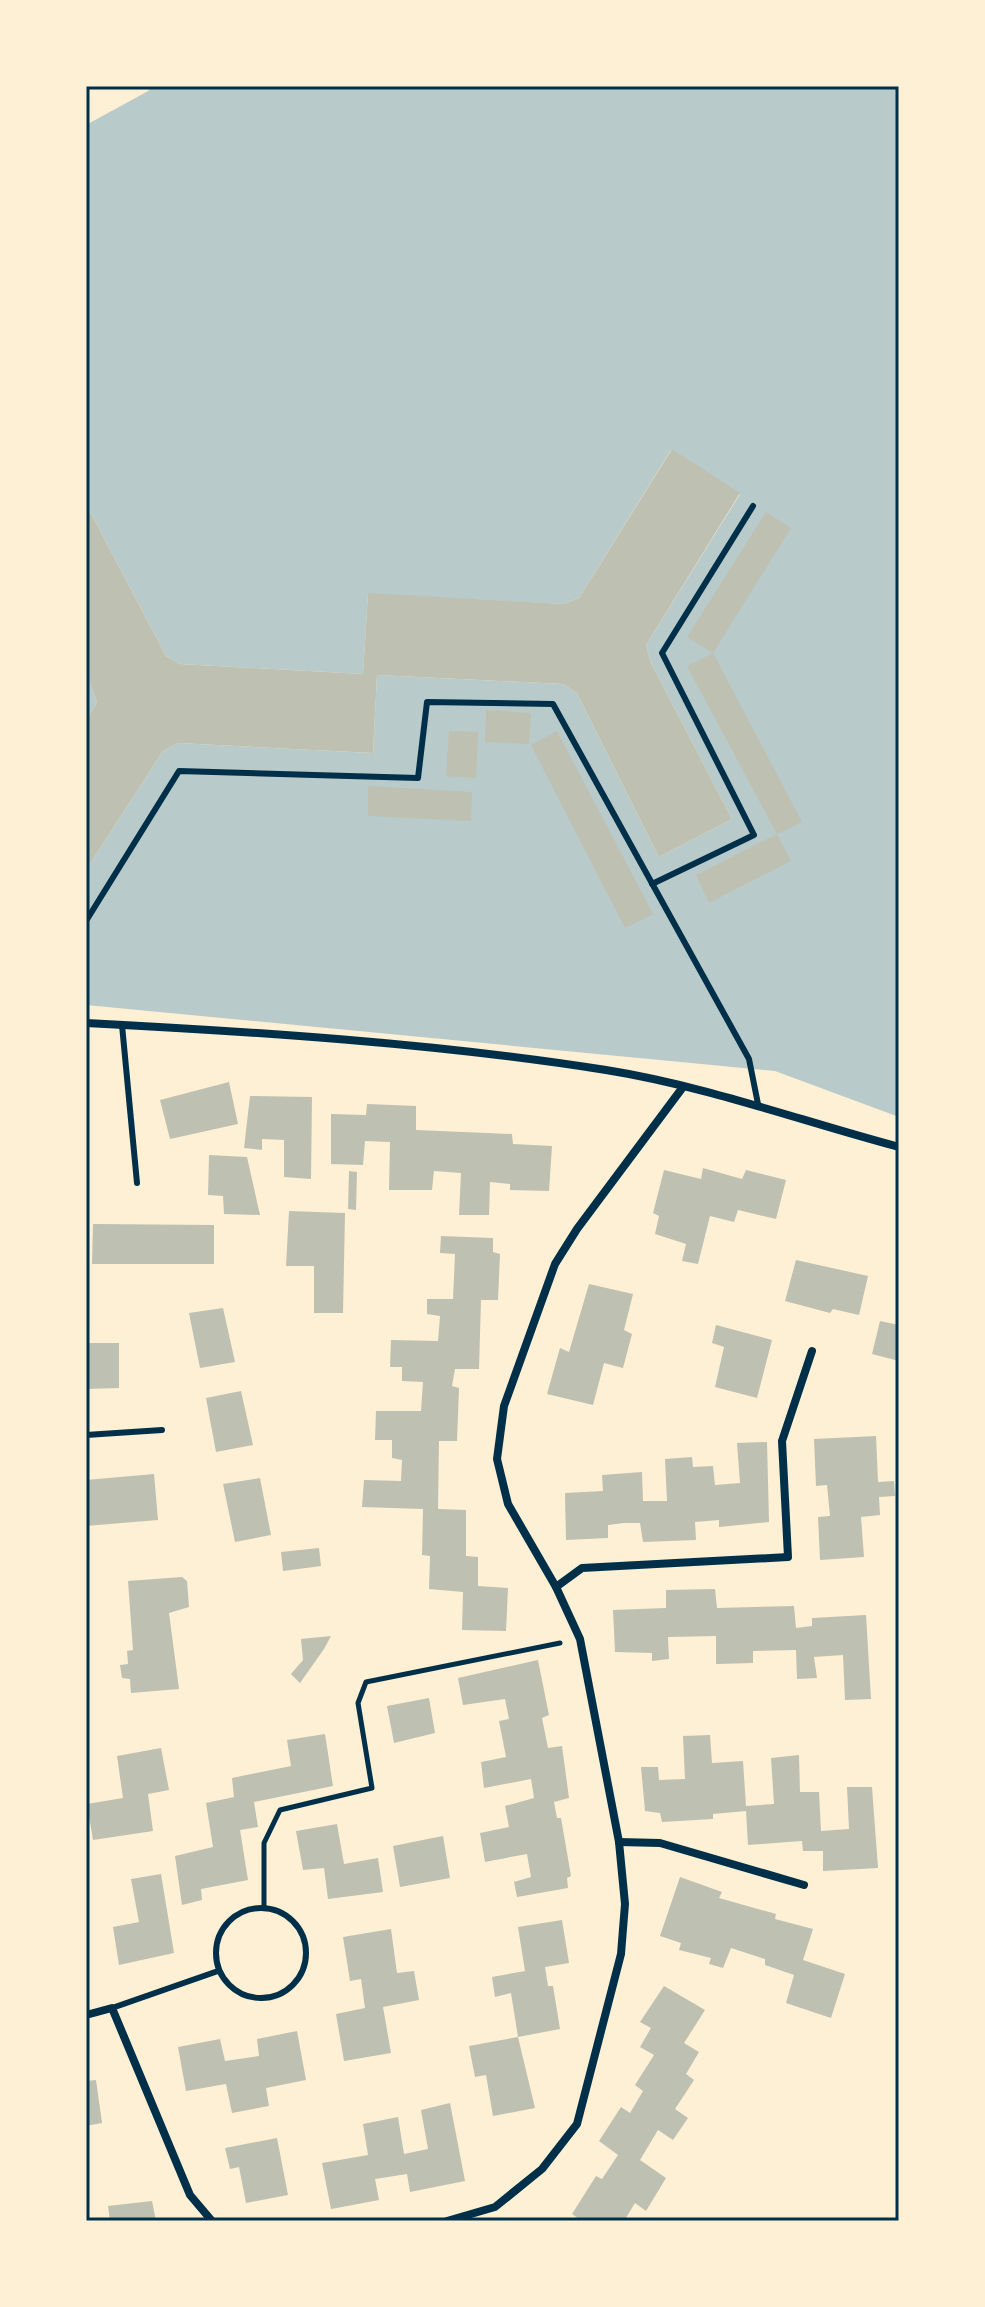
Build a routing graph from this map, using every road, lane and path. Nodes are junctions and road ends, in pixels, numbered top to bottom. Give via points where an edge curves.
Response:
1 (753, 506) dead end
2 (652, 884) junction
3 (86, 921) edge
4 (86, 1023) edge
5 (122, 1025) junction
6 (683, 1087) junction
7 (758, 1104) junction
8 (899, 1147) edge
9 (137, 1183) dead end
10 (812, 1351) dead end
11 (162, 1430) dead end
12 (86, 1435) edge
13 (556, 1587) junction
14 (580, 1639) junction
15 (619, 1842) junction
16 (804, 1885) dead end
17 (264, 1907) junction
18 (218, 1971) junction
19 (86, 2005) edge
20 (112, 2008) junction
21 (87, 2015) edge
22 (212, 2221) edge
23 (447, 2221) edge

1 - 2 lane via 662,653 754,835
2 - 3 lane via 553,704 427,702 418,778 179,771
2 - 7 lane via 749,1059
4 - 5 street
5 - 6 street via 437,1049 607,1070
5 - 9 lane
6 - 7 street
6 - 13 street via 555,1264 504,1406 497,1459 508,1504
7 - 8 street
10 - 13 street via 782,1441 788,1557 582,1568
11 - 12 lane
13 - 14 street
14 - 15 street
14 - 17 path via 366,1682 358,1703 372,1788 280,1810 264,1843
15 - 16 street via 660,1843
15 - 23 street via 625,1904 621,1954 577,2124 542,2169 495,2207
17 - 18 lane via 249,1909 223,1927 217,1942
17 - 18 lane via 280,1911 302,1933 305,1964 299,1978 274,1997 258,1998 230,1986
18 - 20 lane
19 - 21 lane
20 - 21 street
20 - 22 street via 190,2195

